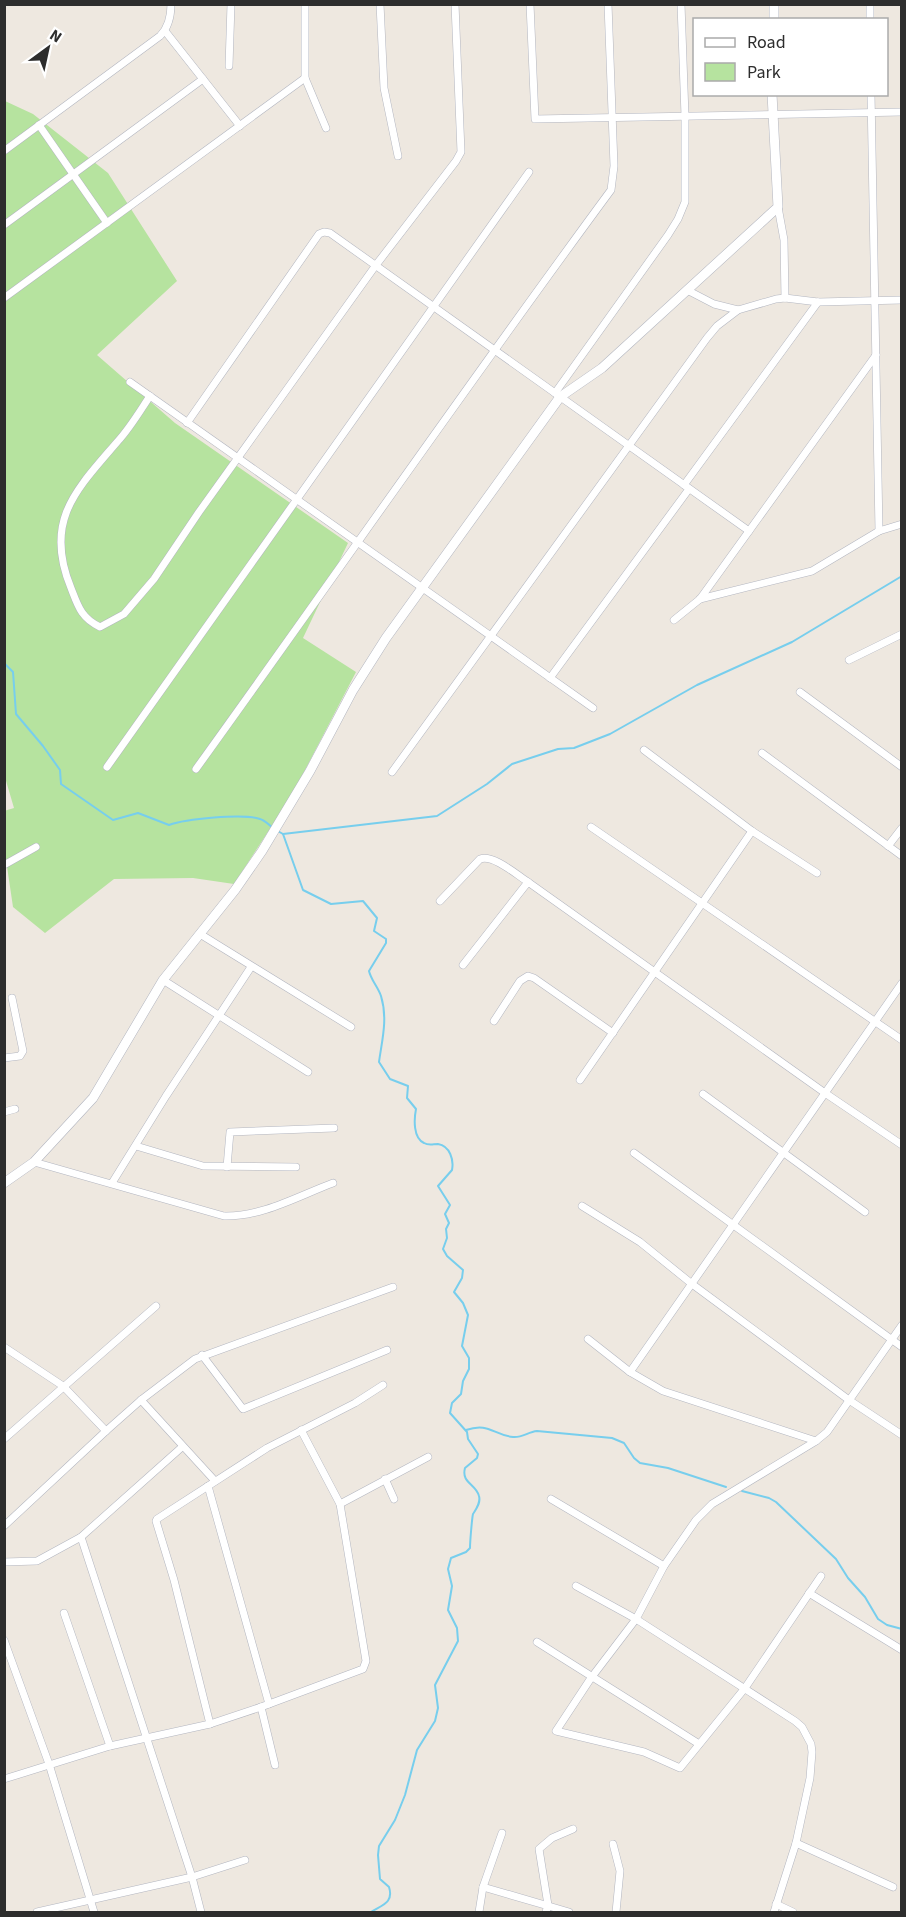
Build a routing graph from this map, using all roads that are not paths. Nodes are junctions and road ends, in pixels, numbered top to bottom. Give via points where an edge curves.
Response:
1 (171, 4) edge
2 (231, 4) edge
3 (305, 4) edge
4 (380, 4) edge
5 (455, 4) edge
6 (530, 4) edge
7 (608, 4) edge
8 (681, 4) edge
9 (165, 31) junction
10 (229, 66) dead end
11 (305, 78) junction
12 (203, 79) junction
13 (772, 96) edge
14 (871, 96) edge
15 (872, 112) junction
16 (902, 112) edge
17 (772, 114) junction
18 (685, 116) junction
19 (612, 117) junction
20 (39, 125) junction
21 (240, 126) junction
22 (326, 128) dead end
23 (4, 151) edge
24 (398, 156) dead end
25 (529, 172) dead end
26 (73, 174) junction
27 (778, 207) junction
28 (107, 223) junction
29 (4, 225) edge
30 (375, 265) junction
31 (687, 290) junction
32 (4, 298) edge
33 (785, 298) junction
34 (902, 300) edge
35 (875, 301) junction
36 (818, 302) junction
37 (434, 306) junction
38 (738, 310) junction
39 (493, 349) junction
40 (876, 355) junction
41 (130, 382) dead end
42 (557, 395) junction
43 (150, 396) junction
44 (187, 423) junction
45 (627, 445) junction
46 (238, 458) junction
47 (686, 487) junction
48 (297, 500) junction
49 (902, 524) edge
50 (749, 531) junction
51 (879, 531) junction
52 (359, 543) junction
53 (422, 588) junction
54 (700, 599) junction
55 (674, 620) dead end
56 (902, 634) edge
57 (490, 636) junction
58 (849, 660) dead end
59 (550, 678) junction
60 (800, 692) dead end
61 (593, 708) dead end
62 (644, 750) dead end
63 (762, 753) dead end
64 (107, 767) dead end
65 (902, 768) edge
66 (196, 769) dead end
67 (392, 772) dead end
68 (591, 826) dead end
69 (902, 828) edge
70 (752, 831) junction
71 (888, 846) junction
72 (36, 847) dead end
73 (902, 856) edge
74 (4, 865) edge
75 (817, 873) dead end
76 (528, 882) junction
77 (440, 901) dead end
78 (703, 903) junction
79 (200, 934) junction
80 (463, 964) dead end
81 (251, 967) junction
82 (655, 972) junction
83 (163, 980) junction
84 (902, 983) edge
85 (12, 998) dead end
86 (220, 1016) junction
87 (494, 1021) dead end
88 (876, 1021) junction
89 (351, 1027) dead end
90 (613, 1033) junction
91 (902, 1040) edge
92 (4, 1058) edge
93 (308, 1072) dead end
94 (580, 1080) dead end
95 (825, 1093) junction
96 (703, 1094) dead end
97 (15, 1109) dead end
98 (4, 1112) edge
99 (334, 1128) dead end
100 (902, 1145) edge
101 (136, 1146) junction
102 (783, 1152) junction
103 (634, 1153) dead end
104 (34, 1162) junction
105 (227, 1167) junction
106 (296, 1167) dead end
107 (4, 1183) edge
108 (112, 1183) junction
109 (333, 1183) dead end
110 (582, 1206) dead end
111 (865, 1212) dead end
112 (732, 1226) junction
113 (692, 1284) junction
114 (393, 1287) dead end
115 (156, 1306) dead end
116 (902, 1324) edge
117 (588, 1339) dead end
118 (891, 1340) junction
119 (4, 1347) edge
120 (902, 1347) edge
121 (387, 1350) dead end
122 (202, 1355) junction
123 (630, 1372) junction
124 (383, 1385) dead end
125 (63, 1386) junction
126 (141, 1400) junction
127 (849, 1400) junction
128 (301, 1430) junction
129 (106, 1431) junction
130 (902, 1435) edge
131 (4, 1439) edge
132 (816, 1441) junction
133 (182, 1447) junction
134 (428, 1457) dead end
135 (385, 1479) junction
136 (215, 1481) junction
137 (208, 1486) junction
138 (394, 1499) dead end
139 (551, 1499) dead end
140 (340, 1504) junction
141 (4, 1526) edge
142 (81, 1537) junction
143 (4, 1562) edge
144 (664, 1566) junction
145 (821, 1576) dead end
146 (576, 1586) dead end
147 (809, 1593) junction
148 (64, 1613) dead end
149 (636, 1619) junction
150 (4, 1640) edge
151 (537, 1642) dead end
152 (902, 1650) edge
153 (591, 1678) junction
154 (745, 1688) junction
155 (269, 1704) junction
156 (261, 1707) junction
157 (210, 1724) junction
158 (146, 1737) junction
159 (699, 1744) junction
160 (110, 1746) junction
161 (49, 1764) junction
162 (275, 1765) dead end
163 (4, 1779) edge
164 (573, 1829) dead end
165 (502, 1833) dead end
166 (796, 1843) junction
167 (613, 1844) dead end
168 (245, 1860) dead end
169 (192, 1877) junction
170 (483, 1887) junction
171 (893, 1887) dead end
172 (89, 1900) junction
173 (776, 1904) junction
174 (547, 1909) edge
175 (37, 1912) edge
176 (94, 1912) edge
177 (201, 1912) edge
178 (478, 1912) edge
179 (569, 1912) edge
180 (616, 1912) edge
181 (774, 1912) edge
182 (793, 1912) edge

1 - 9 street
2 - 10 street
3 - 11 street
4 - 24 street via 384,88
5 - 30 street via 460,152
6 - 19 street via 535,119
7 - 19 street
8 - 18 street
9 - 12 street
9 - 20 street
11 - 21 street
11 - 22 street
12 - 21 street
12 - 26 street
13 - 17 street
14 - 15 street
15 - 16 street
15 - 17 street
15 - 35 street
17 - 18 street
17 - 27 street
18 - 19 street
18 - 42 street via 685,202 678,219
19 - 39 street via 611,190
20 - 23 street
20 - 26 street
21 - 28 street
25 - 37 street
26 - 28 street
26 - 29 street
27 - 31 street
27 - 33 street
28 - 32 street
30 - 37 street
30 - 44 street via 330,233 319,234
30 - 46 street
31 - 38 street via 714,304
31 - 42 street via 602,368
33 - 36 street
33 - 38 street
34 - 35 street
35 - 36 street
35 - 40 street
36 - 47 street
37 - 39 street
37 - 48 street
38 - 45 street via 706,338
39 - 42 street
39 - 52 street
40 - 50 street
40 - 51 street
41 - 43 street
42 - 45 street
42 - 53 street
43 - 44 street
43 - 46 street via 120,440 78,489 63,521 66,576 88,621 100,627 135,604
44 - 46 street
45 - 47 street
45 - 57 street
46 - 48 street
47 - 50 street
47 - 59 street
48 - 52 street
48 - 64 street
49 - 51 street
50 - 54 street
51 - 54 street via 812,571
52 - 53 street
52 - 66 street
53 - 57 street
53 - 79 street via 352,690 310,771 262,850
54 - 55 street
56 - 58 street
57 - 59 street
57 - 67 street
59 - 61 street
60 - 65 street
62 - 70 street
63 - 71 street
68 - 78 street
69 - 71 street
70 - 75 street
70 - 78 street
71 - 73 street
72 - 74 street
76 - 77 street via 484,857
76 - 80 street
76 - 82 street
78 - 82 street
78 - 88 street
79 - 81 street
79 - 83 street
81 - 86 street
81 - 89 street
82 - 90 street
82 - 95 street
83 - 86 street
83 - 104 street via 93,1098
84 - 88 street
85 - 92 street via 23,1051 20,1056
86 - 93 street
86 - 101 street
87 - 90 street via 520,981 528,976
88 - 91 street
88 - 95 street
90 - 94 street
95 - 100 street
95 - 102 street
96 - 102 street
97 - 98 street
99 - 105 street via 230,1132
101 - 105 street via 186,1163
101 - 108 street
102 - 111 street
102 - 112 street
103 - 112 street
104 - 107 street
104 - 108 street
105 - 106 street
108 - 109 street via 236,1216 270,1208
110 - 113 street via 624,1230
112 - 113 street
112 - 118 street
113 - 123 street
113 - 127 street
114 - 122 street
115 - 125 street
116 - 118 street
117 - 123 street
118 - 120 street
118 - 127 street
119 - 125 street
121 - 122 street via 243,1409
122 - 126 street
123 - 132 street via 669,1393
124 - 128 street
125 - 129 street
125 - 131 street
126 - 129 street
126 - 133 street
127 - 130 street
127 - 132 street
128 - 136 street
128 - 140 street
129 - 141 street
132 - 144 street via 712,1504
133 - 136 street
133 - 142 street
134 - 135 street
135 - 138 street
135 - 140 street
136 - 137 street
137 - 155 street
137 - 157 street via 156,1521
139 - 144 street
140 - 155 street via 366,1666
142 - 143 street via 37,1561
142 - 158 street
144 - 149 street
145 - 147 street
146 - 149 street
147 - 152 street
147 - 154 street
148 - 160 street
149 - 153 street
149 - 154 street
150 - 161 street
151 - 153 street
153 - 159 street
153 - 159 street via 556,1731 644,1752 680,1768
154 - 159 street
154 - 166 street via 795,1721 811,1744 810,1778
155 - 156 street
156 - 157 street
156 - 162 street
157 - 158 street
158 - 160 street
158 - 169 street
160 - 161 street
161 - 163 street
161 - 172 street
164 - 174 street via 539,1849
165 - 170 street
166 - 171 street
166 - 173 street
167 - 180 street via 620,1870
168 - 169 street
169 - 172 street
169 - 177 street
170 - 174 street
170 - 178 street
172 - 175 street
172 - 176 street
173 - 181 street
173 - 182 street
174 - 179 street

